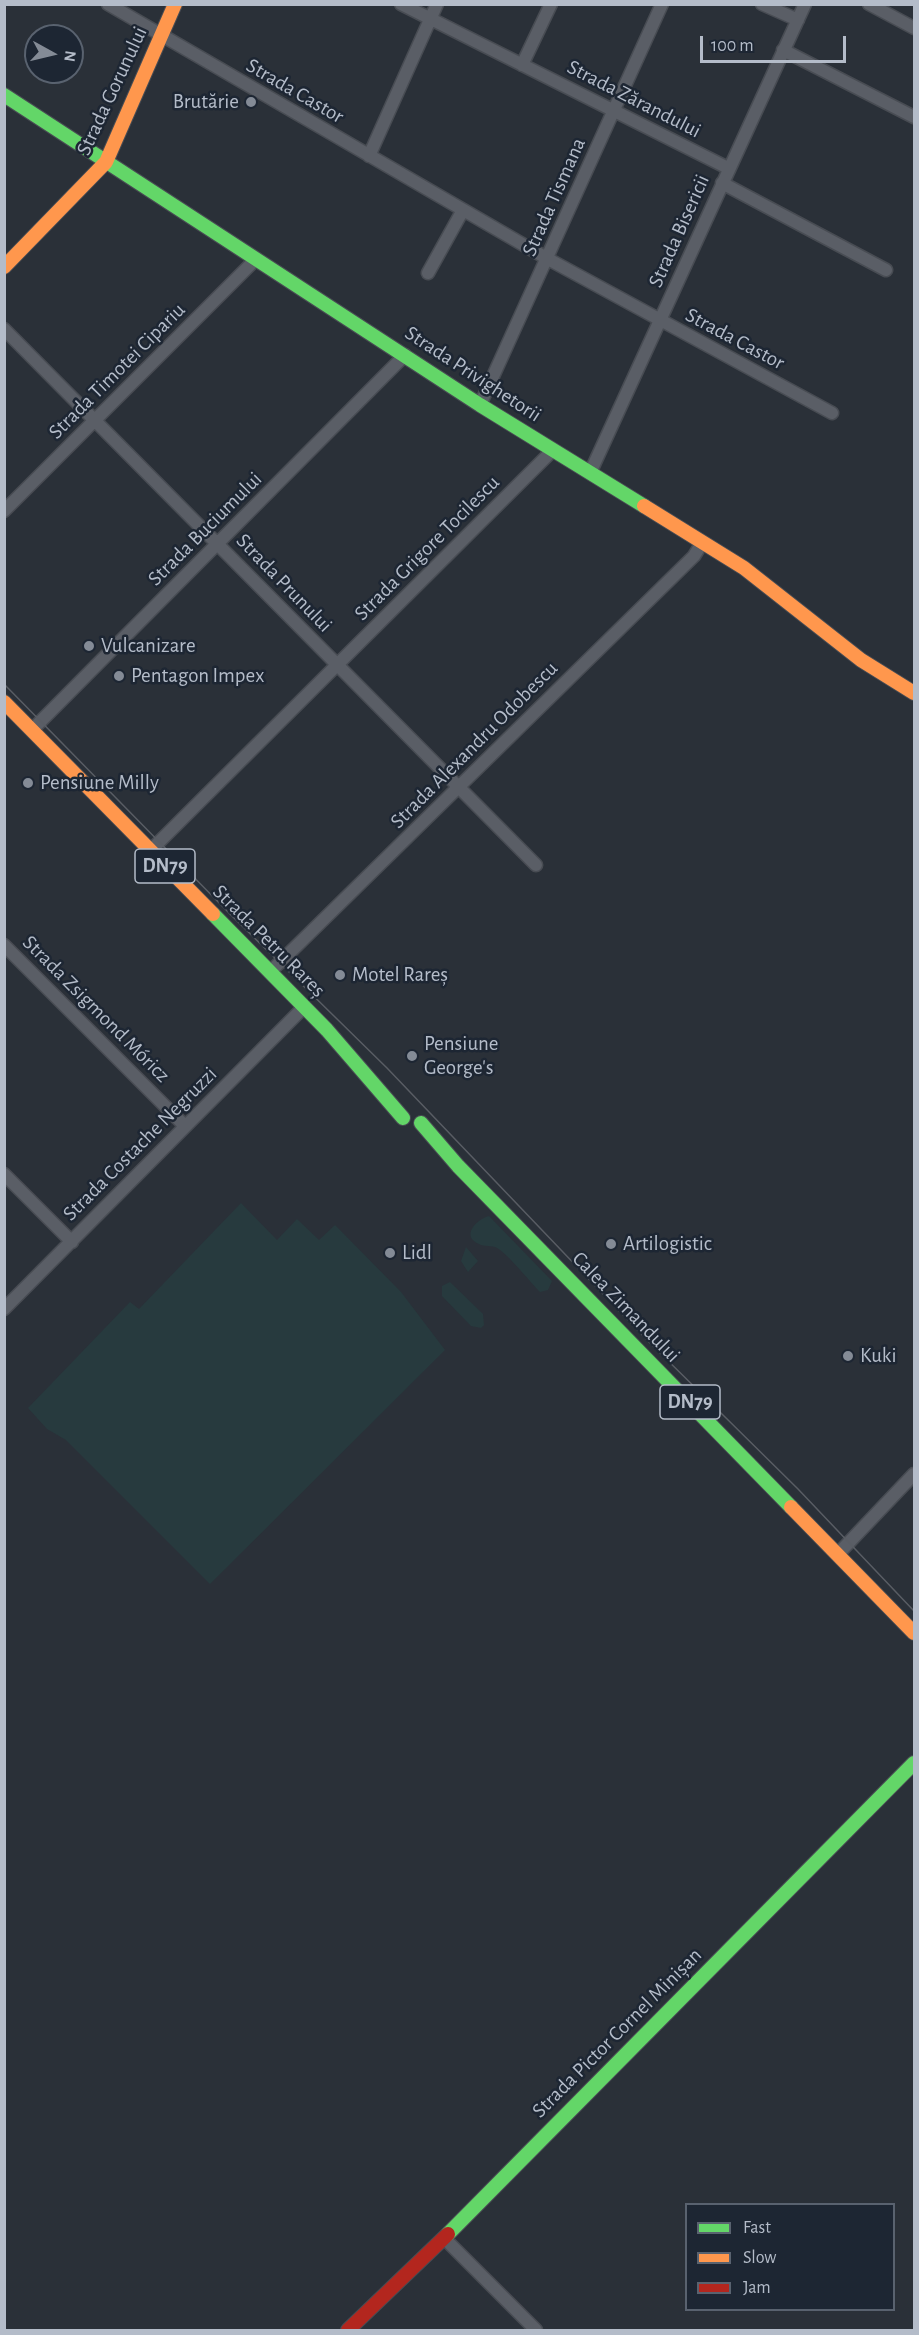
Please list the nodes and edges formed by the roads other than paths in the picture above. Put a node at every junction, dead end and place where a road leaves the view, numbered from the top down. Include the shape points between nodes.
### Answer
1 (108, 4) edge
2 (175, 4) edge
3 (402, 4) edge
4 (437, 4) edge
5 (551, 4) edge
6 (662, 4) edge
7 (762, 4) edge
8 (805, 4) edge
9 (869, 4) edge
10 (430, 19) junction
11 (798, 20) junction
12 (915, 28) edge
13 (161, 36) junction
14 (783, 50) junction
15 (522, 65) junction
16 (4, 95) edge
17 (614, 111) junction
18 (915, 117) edge
19 (369, 156) junction
20 (106, 162) junction
21 (728, 168) junction
22 (722, 183) junction
23 (463, 210) junction
24 (256, 259) junction
25 (548, 259) junction
26 (4, 267) edge
27 (886, 270) dead end
28 (428, 273) dead end
29 (660, 322) junction
30 (4, 329) edge
31 (405, 355) junction
32 (480, 405) junction
33 (832, 413) dead end
34 (96, 420) junction
35 (553, 450) junction
36 (590, 473) junction
37 (4, 511) edge
38 (702, 543) junction
39 (218, 544) junction
40 (337, 666) junction
41 (915, 693) edge
42 (4, 702) edge
43 (32, 730) junction
44 (459, 788) junction
45 (150, 851) junction
46 (536, 865) dead end
47 (4, 945) edge
48 (270, 972) junction
49 (304, 1006) junction
50 (351, 1056) joint
51 (185, 1126) junction
52 (4, 1174) edge
53 (72, 1242) junction
54 (4, 1309) edge
55 (915, 1474) edge
56 (838, 1554) junction
57 (915, 1634) edge
58 (915, 1763) edge
59 (444, 2238) junction
60 (348, 2331) edge
61 (536, 2331) edge

1 - 13 street, Strada Castor
2 - 13 street, Strada Gorunului
3 - 10 street, Strada Zărandului
4 - 10 street
5 - 15 street
6 - 17 street, Strada Tismana
7 - 11 street
8 - 11 street, Strada Bisericii
9 - 12 street
10 - 15 street, Strada Zărandului
10 - 19 street
11 - 14 street, Strada Bisericii
13 - 19 street, Strada Castor
13 - 20 street, Strada Gorunului
14 - 18 street
14 - 21 street, Strada Bisericii
15 - 17 street, Strada Zărandului
16 - 20 street, Strada Privighetorii
17 - 21 street, Strada Zărandului
17 - 25 street, Strada Tismana
19 - 23 street, Strada Castor
20 - 24 street, Strada Privighetorii
20 - 26 street, Strada Gorunului
21 - 22 street, Strada Bisericii
22 - 27 street
22 - 29 street, Strada Bisericii
23 - 25 street, Strada Castor
23 - 28 street
24 - 31 street, Strada Privighetorii
24 - 34 street, Strada Timotei Cipariu
25 - 29 street, Strada Castor
25 - 32 street, Strada Tismana
29 - 33 street, Strada Castor
29 - 36 street, Strada Bisericii
30 - 34 street, Strada Prunului
31 - 32 street, Strada Privighetorii
31 - 39 street, Strada Buciumului
32 - 35 street, Strada Privighetorii
34 - 37 street, Strada Timotei Cipariu
34 - 39 street, Strada Prunului
35 - 36 street, Strada Privighetorii
35 - 40 street, Strada Grigore Tocilescu
36 - 38 street, Strada Privighetorii
38 - 41 street, Strada Privighetorii via 744,568 861,660
38 - 44 street, Strada Alexandru Odobescu via 694,556
39 - 40 street, Strada Prunului
39 - 43 street, Strada Buciumului
40 - 44 street, Strada Prunului
40 - 45 street, Strada Grigore Tocilescu
42 - 43 street, Strada Petru Rareș / DN79
43 - 45 street, Strada Petru Rareș / DN79
44 - 46 street, Strada Prunului
44 - 48 street, Strada Alexandru Odobescu
45 - 48 street, Strada Petru Rareș / DN79
47 - 51 street, Strada Zsigmond Móricz
48 - 49 street, Strada Petru Rareș / DN79
49 - 50 street, Strada Petru Rareș / DN79
49 - 51 street, Strada Costache Negruzzi
50 - 56 street, Calea Zimandului / DN79 via 407,1115 419,1114 417,1126
51 - 53 street, Strada Costache Negruzzi
52 - 53 street
53 - 54 street, Strada Costache Negruzzi
55 - 56 street
56 - 57 street, Calea Zimandului / DN79
58 - 59 street, Strada Pictor Cornel Minișan
59 - 60 street, Strada Pictor Cornel Minișan
59 - 61 street

